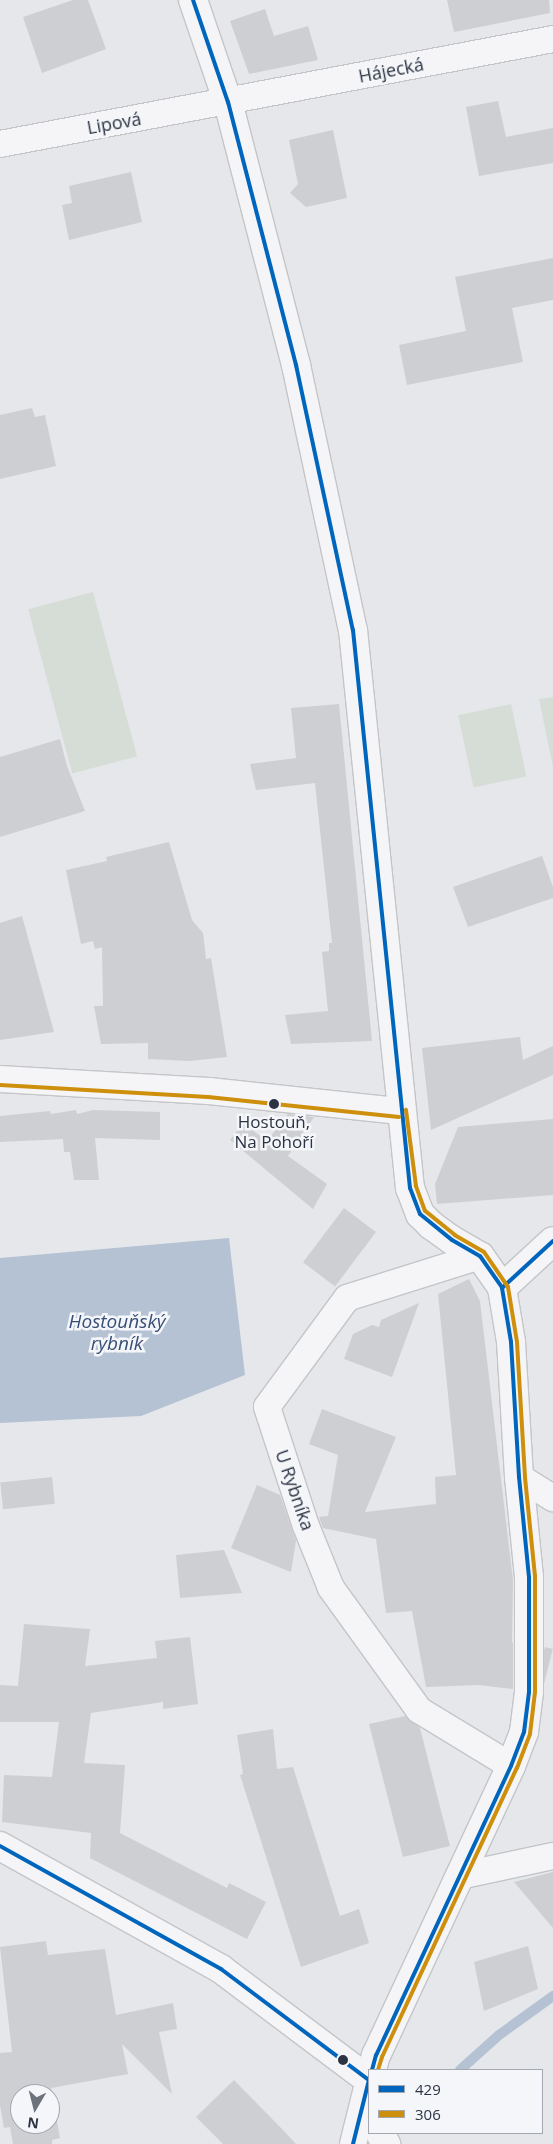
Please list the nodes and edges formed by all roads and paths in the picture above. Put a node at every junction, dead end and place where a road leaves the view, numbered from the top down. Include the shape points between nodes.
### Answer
1 (193, 0) edge
2 (553, 39) edge
3 (228, 102) junction
4 (0, 144) edge
5 (0, 1079) edge
6 (400, 1111) junction
7 (553, 1241) edge
8 (480, 1256) junction
9 (502, 1288) junction
10 (519, 1477) junction
11 (553, 1498) edge
12 (511, 1766) junction
13 (0, 1846) edge
14 (553, 1856) edge
15 (459, 1876) junction
16 (372, 2069) edge
17 (368, 2079) edge
18 (368, 2084) edge
19 (353, 2144) edge

1 - 3 street
2 - 3 street, Hájecká
3 - 4 street, Lipová
3 - 6 street via 296,365 353,630
5 - 6 street via 210,1091
6 - 8 street via 410,1188 420,1214 445,1235
7 - 9 street
8 - 9 street
8 - 12 street, U Rybníka via 347,1298 267,1407 306,1526 331,1588 419,1710
9 - 10 street via 512,1342
10 - 11 street
10 - 12 street via 529,1577 529,1692 524,1732
12 - 15 street
13 - 17 street via 221,1969
14 - 15 street
15 - 16 street
18 - 19 street

